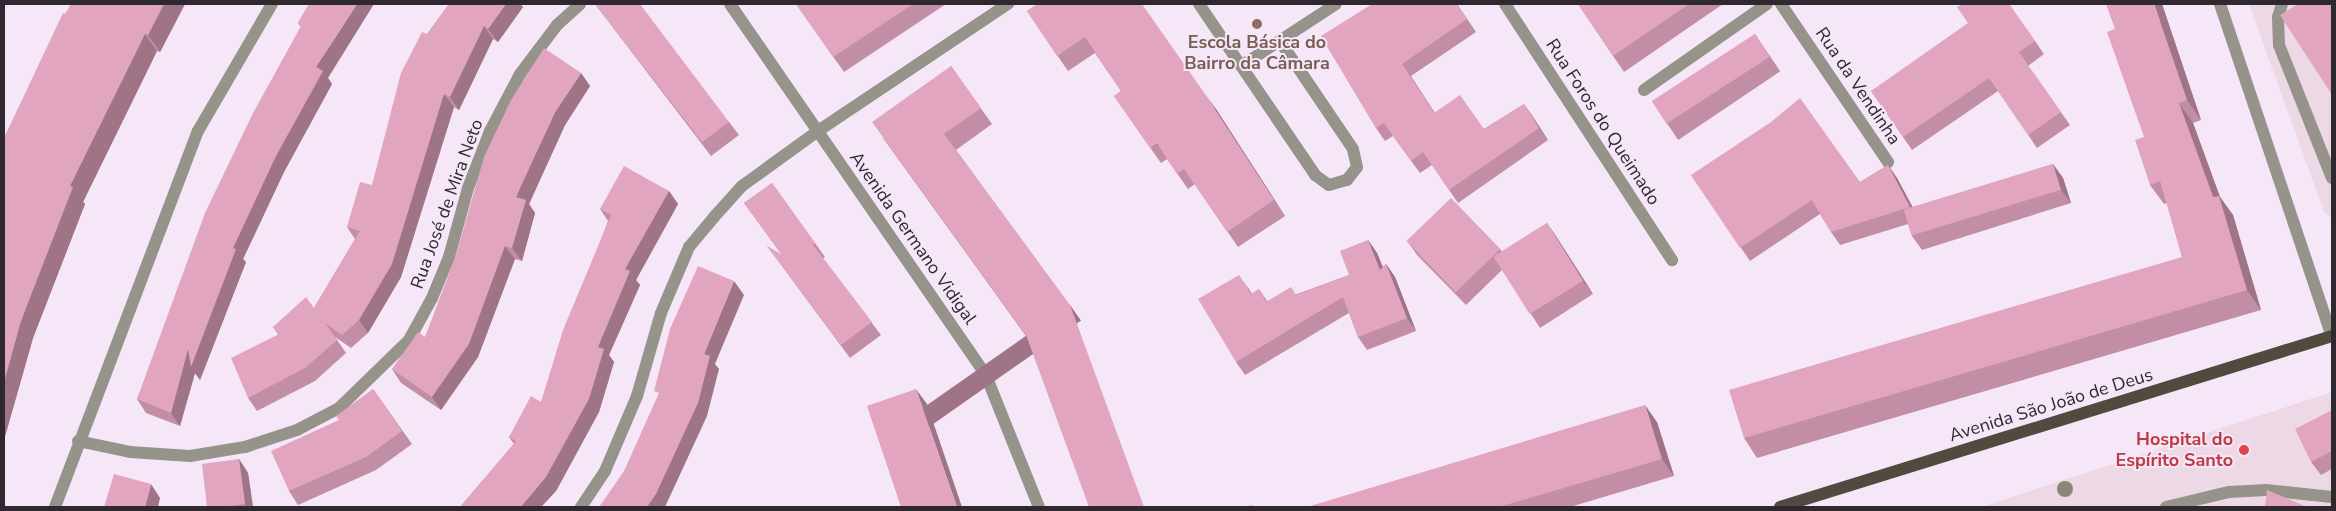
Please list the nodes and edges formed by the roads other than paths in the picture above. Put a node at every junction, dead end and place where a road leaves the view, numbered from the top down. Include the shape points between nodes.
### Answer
1 (272, 4) edge
2 (580, 4) edge
3 (730, 4) edge
4 (1008, 4) edge
5 (1199, 4) edge
6 (1336, 4) edge
7 (1505, 4) edge
8 (1767, 4) edge
9 (1781, 4) edge
10 (2220, 4) edge
11 (2282, 4) edge
12 (1280, 41) junction
13 (1241, 66) junction
14 (1644, 90) dead end
15 (818, 131) junction
16 (2328, 157) edge
17 (1888, 162) dead end
18 (2332, 178) edge
19 (1672, 260) dead end
20 (2332, 336) edge
21 (78, 441) junction
22 (2332, 497) edge
23 (55, 507) edge
24 (582, 507) edge
25 (1039, 507) edge
26 (1780, 507) edge
27 (2166, 507) edge

1 - 21 street via 198,131
2 - 21 street, Rua José de Mira Neto via 557,25 520,74 490,131 468,188 449,257 432,298 408,340 339,408 297,430 254,444 190,456 130,452
3 - 15 street, Avenida Germano Vidigal
4 - 15 street
5 - 13 street
6 - 12 street
7 - 19 street, Rua Foros do Queimado
8 - 14 street
9 - 17 street, Rua da Vendinha
10 - 20 street
11 - 16 street via 2278,17 2279,45
12 - 13 street
12 - 13 street via 1353,150 1357,167 1347,180 1329,185 1315,175
15 - 24 street via 742,186 689,248 661,313 633,404 605,471
15 - 25 street, Avenida Germano Vidigal via 985,373
16 - 18 street
20 - 26 main road, Avenida São João de Deus
21 - 23 street
22 - 27 street via 2266,490 2228,492

